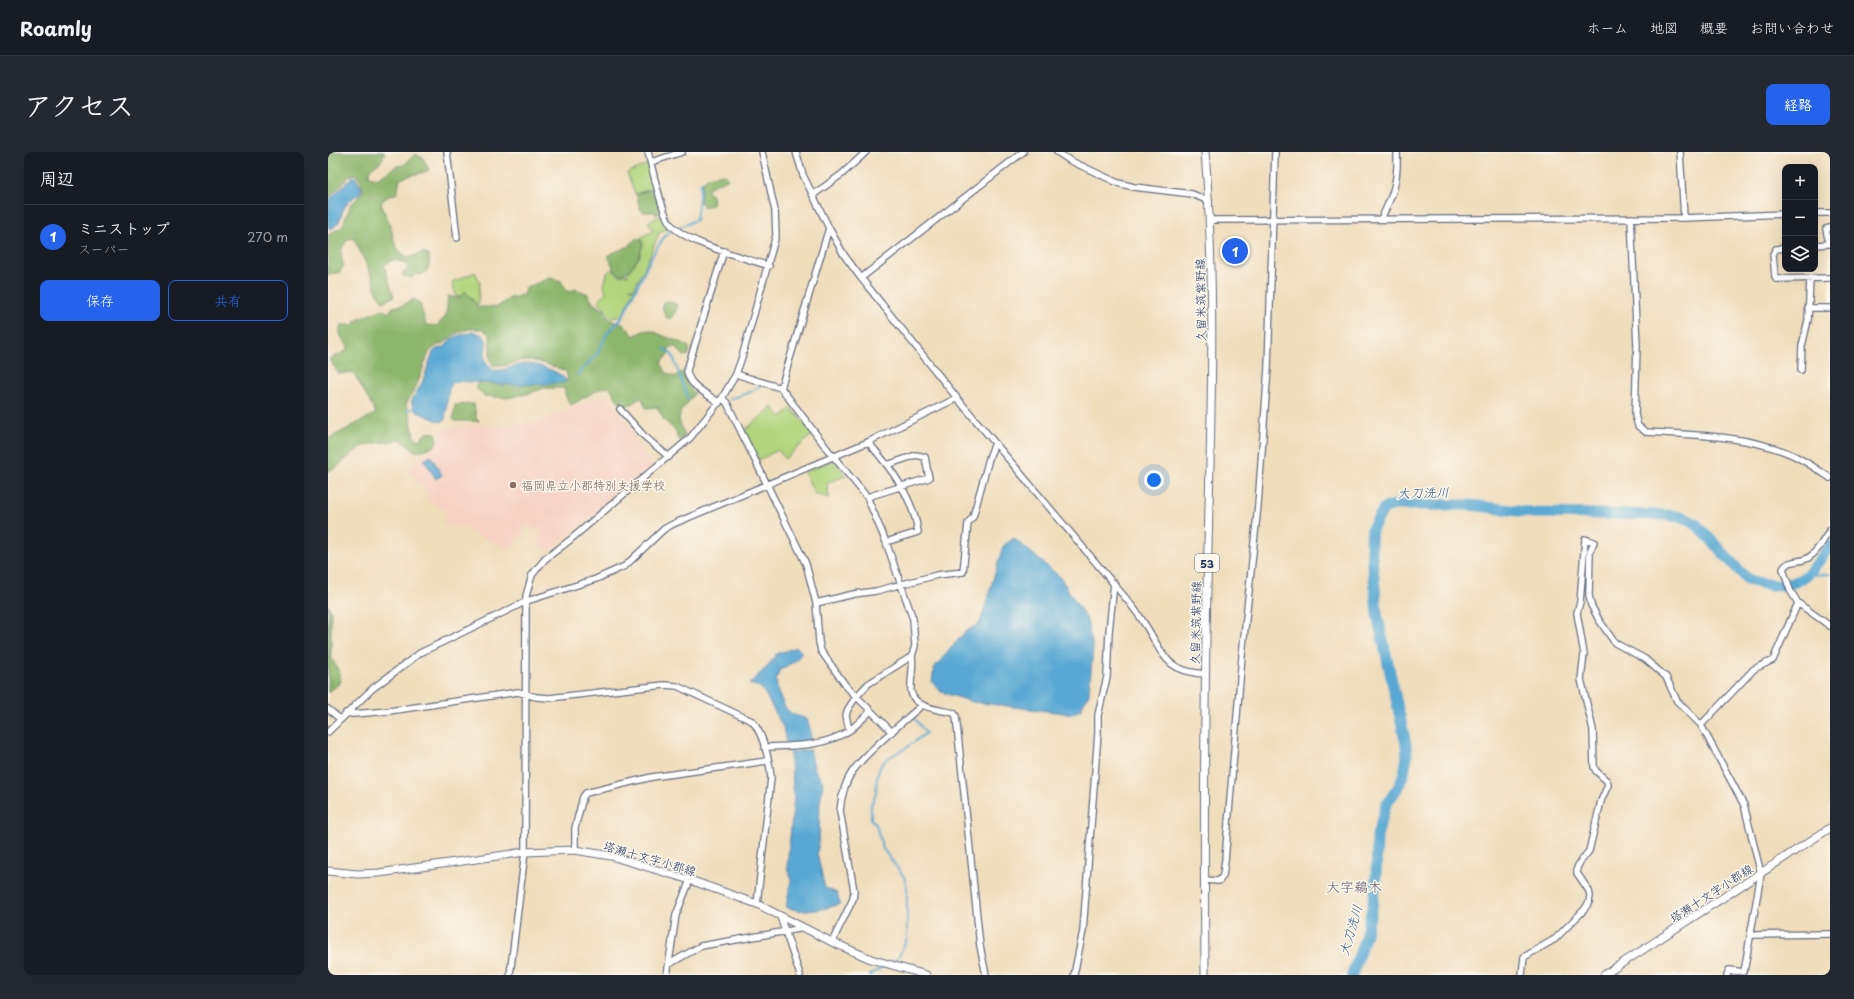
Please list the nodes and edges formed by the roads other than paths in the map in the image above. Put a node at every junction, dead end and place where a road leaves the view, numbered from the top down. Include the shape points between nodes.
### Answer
1 (447, 152) edge
2 (648, 152) edge
3 (682, 152) edge
4 (762, 152) edge
5 (796, 152) edge
6 (866, 152) edge
7 (1023, 152) edge
8 (1057, 152) edge
9 (1205, 152) edge
10 (1275, 152) edge
11 (1397, 152) edge
12 (1680, 152) edge
13 (651, 162) junction
14 (813, 195) junction
15 (1209, 201) junction
16 (1830, 212) edge
17 (1818, 213) edge
18 (1782, 214) edge
19 (1631, 218) junction
20 (1684, 218) junction
21 (1381, 219) junction
22 (1210, 220) junction
23 (1273, 220) junction
24 (829, 228) junction
25 (1830, 228) edge
26 (456, 238) dead end
27 (1818, 245) edge
28 (1782, 248) edge
29 (724, 251) junction
30 (769, 266) junction
31 (861, 278) junction
32 (1810, 278) junction
33 (1830, 278) edge
34 (1808, 308) junction
35 (1830, 308) edge
36 (1801, 370) dead end
37 (736, 374) junction
38 (781, 388) junction
39 (957, 398) junction
40 (721, 401) junction
41 (620, 409) dead end
42 (868, 442) junction
43 (995, 443) junction
44 (834, 456) junction
45 (669, 457) junction
46 (887, 464) junction
47 (1830, 478) edge
48 (768, 485) junction
49 (902, 486) junction
50 (867, 497) junction
51 (1830, 530) edge
52 (886, 542) junction
53 (1114, 583) junction
54 (901, 585) junction
55 (527, 601) junction
56 (816, 603) junction
57 (1798, 603) junction
58 (1830, 626) edge
59 (912, 656) junction
60 (1205, 674) junction
61 (525, 693) junction
62 (856, 697) junction
63 (922, 705) junction
64 (328, 708) edge
65 (871, 711) junction
66 (346, 713) junction
67 (340, 719) junction
68 (1701, 725) junction
69 (849, 730) junction
70 (328, 732) edge
71 (892, 732) junction
72 (764, 747) junction
73 (768, 761) junction
74 (1830, 828) edge
75 (575, 850) junction
76 (525, 852) junction
77 (328, 871) edge
78 (1761, 874) junction
79 (690, 880) junction
80 (1204, 880) junction
81 (756, 904) junction
82 (780, 916) junction
83 (804, 928) junction
84 (785, 931) junction
85 (1830, 934) edge
86 (1752, 935) junction
87 (832, 942) junction
88 (669, 964) junction
89 (510, 975) edge
90 (666, 975) edge
91 (800, 975) edge
92 (926, 975) edge
93 (986, 975) edge
94 (1074, 975) edge
95 (1205, 975) edge
96 (1522, 975) edge
97 (1604, 975) edge
98 (1727, 975) edge

1 - 26 street
2 - 13 street
3 - 13 street
4 - 30 street via 777,225
5 - 14 street via 803,176
6 - 14 street
7 - 31 street
8 - 15 street via 1118,183 1192,194
9 - 15 main road, 久留米筑紫野線 / 53
10 - 23 street
11 - 21 street via 1393,195
12 - 20 street
13 - 29 street via 665,212 673,227 684,236
14 - 24 street
15 - 22 main road, 久留米筑紫野線 / 53
16 - 17 street
18 - 20 street
19 - 20 street
19 - 21 street
19 - 47 street via 1637,345 1635,415 1638,426 1646,432 1760,444 1788,453
21 - 23 street
22 - 23 street
22 - 60 main road, 久留米筑紫野線 / 53 via 1212,371
23 - 80 street via 1268,368 1258,505 1225,860 1223,876 1219,881
24 - 31 street
24 - 38 street
25 - 27 street via 1826,229 1829,244
28 - 32 street via 1776,249 1773,254 1776,279
29 - 30 street
29 - 40 street via 687,370 687,377 691,382
30 - 37 street
31 - 39 street
32 - 33 street
32 - 34 street
34 - 35 street
34 - 36 street
37 - 38 street
37 - 40 street
38 - 44 street
39 - 42 street
39 - 43 street
40 - 45 street via 690,438
40 - 48 street via 727,403
41 - 45 street via 644,436
42 - 44 street
42 - 46 street
43 - 53 street
43 - 54 street via 973,517 968,523 963,572 937,575
44 - 48 street
44 - 50 street
45 - 55 street via 536,568 526,596
46 - 49 street
46 - 49 street via 916,455 925,457 929,478
48 - 55 street via 664,529 626,566 596,579
48 - 56 street via 806,564
49 - 50 street
49 - 52 street via 916,520 918,532
50 - 52 street
51 - 57 street via 1812,556 1788,563 1784,567 1783,572
52 - 54 street
53 - 60 street via 1144,622 1165,659 1177,669
53 - 94 street via 1107,677 1098,715 1083,931
54 - 56 street
54 - 59 street via 913,619 915,646
55 - 61 street
55 - 66 street via 420,653 372,689
56 - 62 street via 821,652
57 - 58 street
57 - 68 street via 1773,660 1754,669
59 - 62 street via 868,684
59 - 63 street via 914,665 911,691 913,697
60 - 80 main road, 久留米筑紫野線 / 53
61 - 66 street via 390,711
61 - 72 street via 549,698 664,684 677,686 752,721 760,731
61 - 76 street
62 - 65 street
62 - 69 street via 846,715
63 - 71 street
63 - 93 street via 954,713 956,716 980,946
64 - 67 street
65 - 69 street
65 - 71 street
66 - 67 street
67 - 70 street
68 - 78 street via 1744,805
68 - 96 street via 1677,701 1666,677 1645,660 1615,642 1599,620 1589,596 1590,551 1594,542 1586,539 1577,613 1584,654 1581,679 1593,723 1594,767 1608,785 1601,801 1589,850 1577,868 1577,873 1589,891 1589,902 1555,939 1524,957
69 - 72 street via 829,740 812,744
71 - 87 street via 855,768 840,800 841,821 854,891 853,899
72 - 73 street
73 - 75 street via 652,777 586,793 575,828
73 - 81 street via 771,778
74 - 78 main road, 塔瀬十文字小郡線
75 - 76 main road, 塔瀬十文字小郡線
75 - 79 main road, 塔瀬十文字小郡線 via 611,856
76 - 77 main road, 塔瀬十文字小郡線 via 379,873
76 - 89 street
78 - 86 street
78 - 97 main road, 塔瀬十文字小郡線
79 - 81 main road, 塔瀬十文字小郡線
79 - 88 street via 676,915
80 - 95 main road, 久留米筑紫野線 / 53
81 - 82 main road, 塔瀬十文字小郡線
82 - 83 main road, 塔瀬十文字小郡線
82 - 84 street
83 - 84 street
83 - 87 main road, 塔瀬十文字小郡線
84 - 88 street via 701,946
84 - 91 street
85 - 86 street
86 - 98 street via 1744,972 1729,970
87 - 92 main road, 塔瀬十文字小郡線 via 907,971
88 - 90 street

